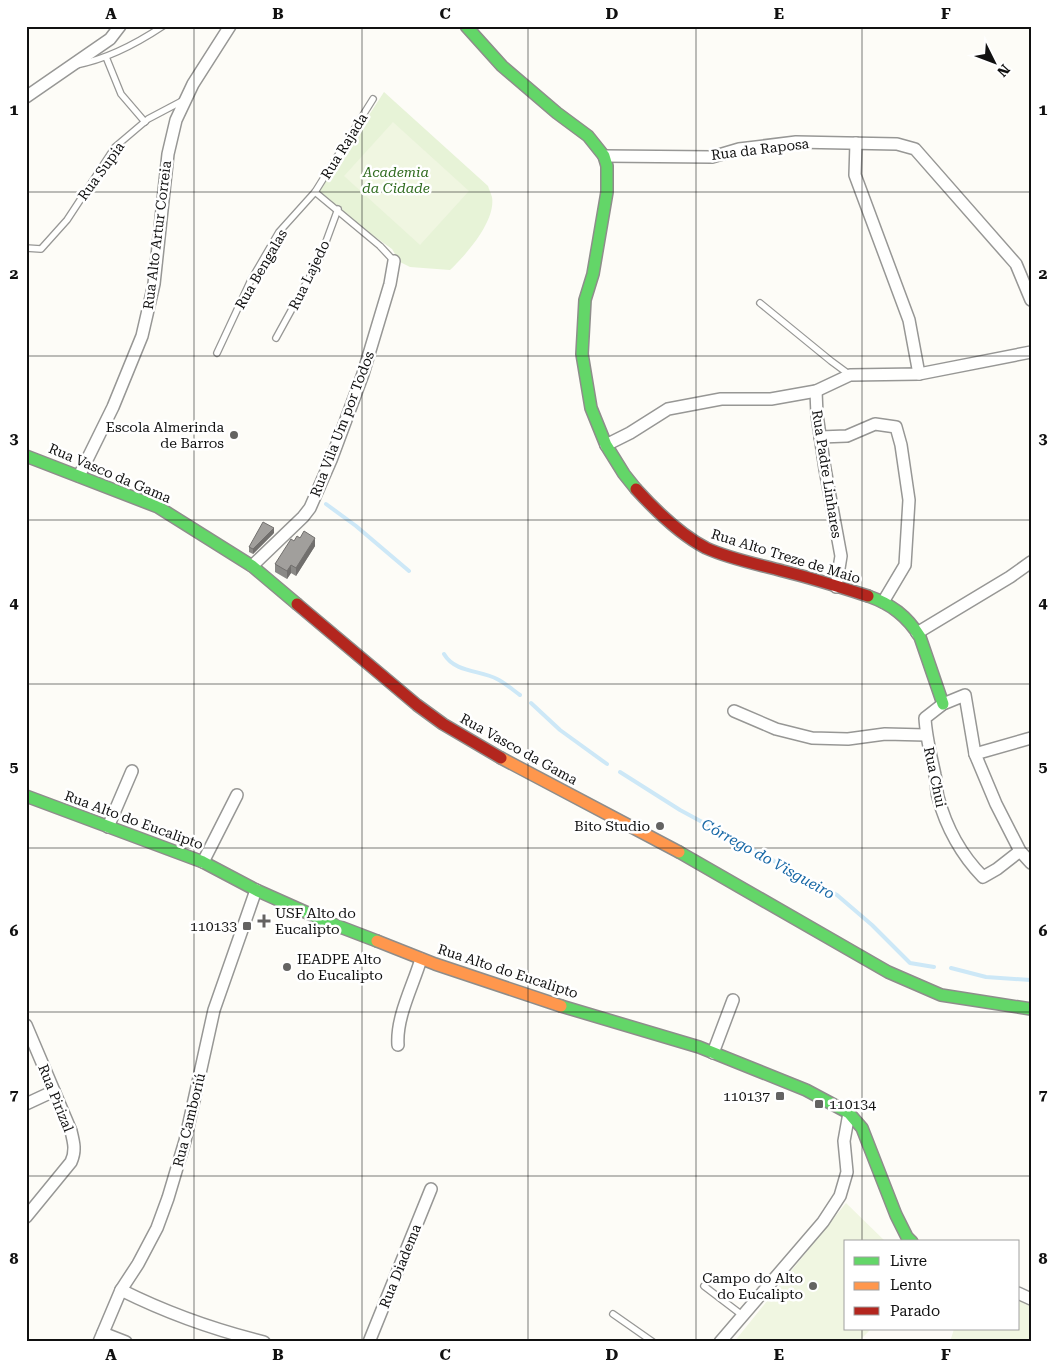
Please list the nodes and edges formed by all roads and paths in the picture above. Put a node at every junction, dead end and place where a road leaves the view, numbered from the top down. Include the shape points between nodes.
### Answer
1 (120, 26) edge
2 (163, 26) edge
3 (230, 26) edge
4 (466, 26) edge
5 (106, 57) junction
6 (69, 66) junction
7 (26, 97) edge
8 (186, 99) junction
9 (373, 100) dead end
10 (145, 122) junction
11 (856, 143) junction
12 (604, 156) junction
13 (315, 192) junction
14 (338, 209) junction
15 (26, 248) edge
16 (394, 261) joint
17 (1031, 300) edge
18 (760, 303) dead end
19 (276, 338) dead end
20 (1031, 352) edge
21 (217, 353) dead end
22 (850, 374) junction
23 (919, 374) junction
24 (816, 391) junction
25 (820, 438) junction
26 (606, 445) junction
27 (26, 456) edge
28 (79, 476) junction
29 (1031, 562) edge
30 (252, 566) junction
31 (836, 587) junction
32 (884, 602) junction
33 (917, 633) junction
34 (943, 704) junction
35 (734, 712) dead end
36 (926, 736) junction
37 (1031, 738) edge
38 (975, 754) junction
39 (132, 771) dead end
40 (236, 795) dead end
41 (26, 796) edge
42 (108, 827) junction
43 (1020, 851) junction
44 (203, 862) junction
45 (1031, 863) edge
46 (256, 890) junction
47 (421, 958) junction
48 (733, 1000) dead end
49 (1031, 1009) edge
50 (26, 1025) edge
51 (398, 1045) dead end
52 (713, 1053) junction
53 (54, 1091) junction
54 (26, 1104) edge
55 (849, 1114) junction
56 (431, 1189) dead end
57 (26, 1217) edge
58 (910, 1240) edge
59 (704, 1286) dead end
60 (121, 1290) junction
61 (613, 1314) dead end
62 (742, 1314) junction
63 (101, 1337) edge
64 (126, 1342) edge
65 (264, 1342) edge
66 (369, 1342) edge
67 (653, 1342) edge
68 (720, 1342) edge

1 - 6 street via 110,39
2 - 5 lane via 128,48
3 - 8 street, Rua Alto Artur Correia
4 - 12 street via 502,66 588,136
5 - 6 lane
5 - 10 lane via 121,94
6 - 7 street
8 - 10 lane, Rua Supia
8 - 28 street, Rua Alto Artur Correia via 176,120 168,154 148,315 113,407
9 - 13 lane, Rua Rajada
10 - 15 lane, Rua Supia via 115,147 67,220 40,249
11 - 12 street, Rua da Raposa via 796,142 739,149 712,157
11 - 17 street, Rua da Raposa via 897,144 915,149 1016,264
11 - 23 street via 855,175 909,320
12 - 26 street, Rua Alto Treze de Maio via 607,192 585,300 582,354 590,408
13 - 14 lane
13 - 21 lane, Rua Bengalas via 279,232 251,280
14 - 16 lane
14 - 19 lane, Rua Lajedo via 320,258
16 - 30 street, Rua Vila Um por Todos via 362,374 310,508
18 - 22 lane
20 - 23 street
22 - 23 street
22 - 24 street
24 - 25 street, Rua Padre Linhares
24 - 26 street via 771,399 721,400 668,409
25 - 31 street, Rua Padre Linhares via 841,556
25 - 32 street via 848,436 875,424 896,427 902,445 909,500 904,565
26 - 31 street, Rua Alto Treze de Maio via 637,490 685,535 726,556
27 - 28 street, Rua Vasco da Gama
28 - 30 street, Rua Vasco da Gama via 158,507
29 - 33 street
30 - 49 street, Rua Vasco da Gama via 417,705 503,759 694,860 888,972 941,995
31 - 32 street, Rua Alto Treze de Maio
32 - 33 street, Rua Alto Treze de Maio via 898,610
33 - 34 street, Rua Alto Treze de Maio
34 - 36 street, Rua Chui via 925,718
34 - 38 street, Rua Chui via 965,695
35 - 36 street via 776,729 812,738 848,739 885,734
36 - 43 street, Rua Chui via 944,817 976,870 983,877
37 - 38 street
38 - 43 street
39 - 42 street
40 - 44 street
41 - 42 street, Rua Alto do Eucalipto
42 - 44 street, Rua Alto do Eucalipto
43 - 45 street
44 - 46 street, Rua Alto do Eucalipto
46 - 47 street, Rua Alto do Eucalipto
46 - 60 street, Rua Camboriú via 214,1010 186,1142 168,1198 157,1228
47 - 51 street via 401,1014
47 - 52 street, Rua Alto do Eucalipto via 538,999
48 - 52 street
50 - 53 street, Rua Pirizal
52 - 55 street, Rua Alto do Eucalipto via 806,1090
53 - 54 street
53 - 57 street, Rua Pirizal via 71,1131 74,1155 72,1162
55 - 58 street, Rua Alto do Eucalipto via 862,1128 896,1215
55 - 62 street via 844,1141 847,1172 840,1196 823,1222
56 - 66 street, Rua Diadema
59 - 62 lane
60 - 63 street, Rua Camboriú
60 - 65 street via 196,1322
61 - 67 lane
62 - 68 street
63 - 64 street

